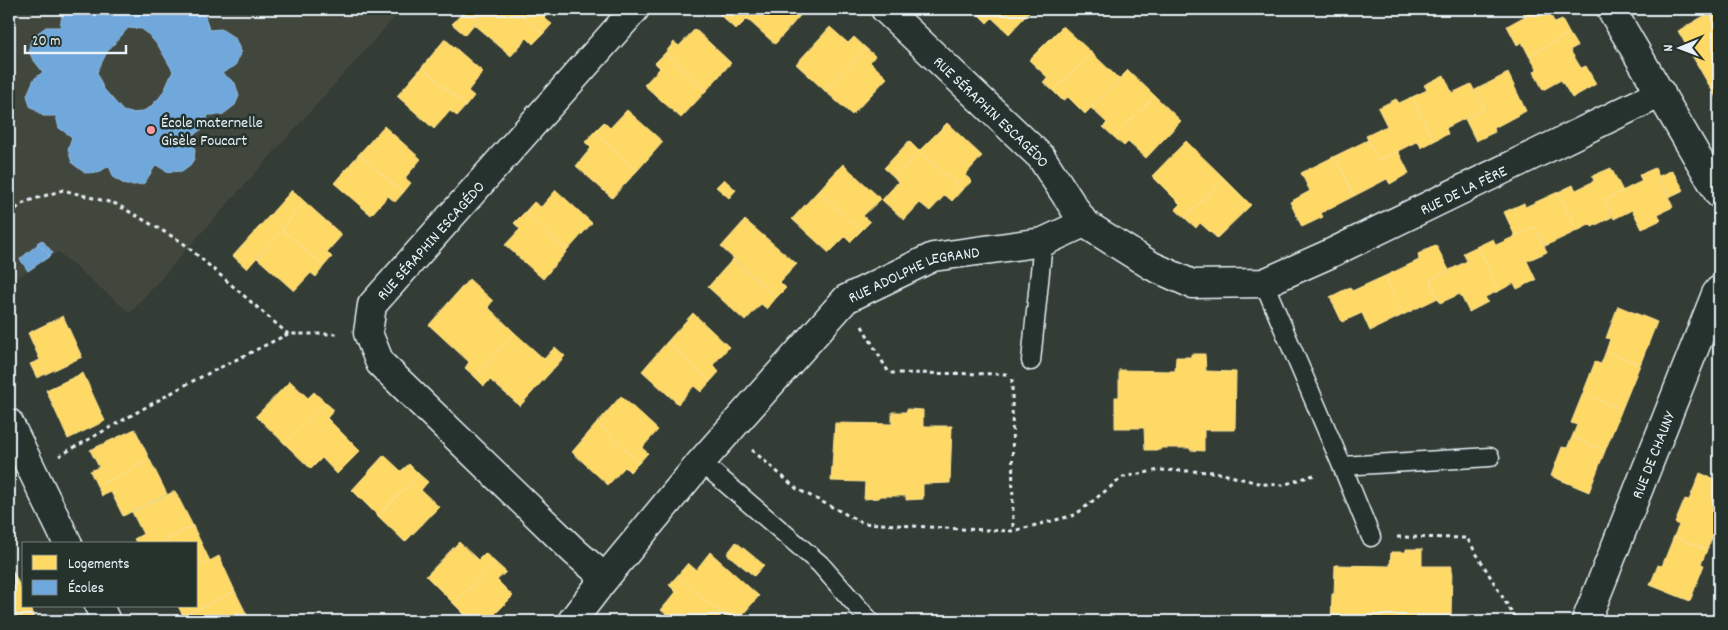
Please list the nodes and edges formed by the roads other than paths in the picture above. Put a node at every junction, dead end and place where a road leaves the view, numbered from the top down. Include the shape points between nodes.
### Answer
1 (636, 9) edge
2 (885, 9) edge
3 (1612, 9) edge
4 (1661, 93) junction
5 (1719, 194) edge
6 (1084, 223) junction
7 (1043, 242) junction
8 (1264, 284) junction
9 (1719, 290) edge
10 (1031, 361) dead end
11 (9, 424) edge
12 (1490, 457) dead end
13 (701, 462) junction
14 (1342, 466) junction
15 (1371, 537) road end
16 (67, 542) edge
17 (605, 578) junction
18 (100, 608) edge
19 (106, 621) edge
20 (572, 621) edge
21 (870, 621) edge
22 (1586, 621) edge

1 - 17 street, RUE SÉRAPHIN ESCAGÉDO via 372,305 368,334 380,363
2 - 6 street, RUE SÉRAPHIN ESCAGÉDO via 1041,157
3 - 4 street
4 - 5 street
4 - 8 street, RUE DE LA FÈRE
6 - 7 street, RUE ADOLPHE LEGRAND
6 - 8 street via 1152,266 1192,284
7 - 10 lane
7 - 13 street, RUE ADOLPHE LEGRAND via 932,257 846,299
8 - 14 lane
9 - 22 street, RUE DE CHAUNY
11 - 16 street
12 - 14 lane
13 - 17 street, RUE ADOLPHE LEGRAND
13 - 21 lane via 820,564
14 - 15 lane
17 - 20 street, RUE ADOLPHE LEGRAND
18 - 19 street

